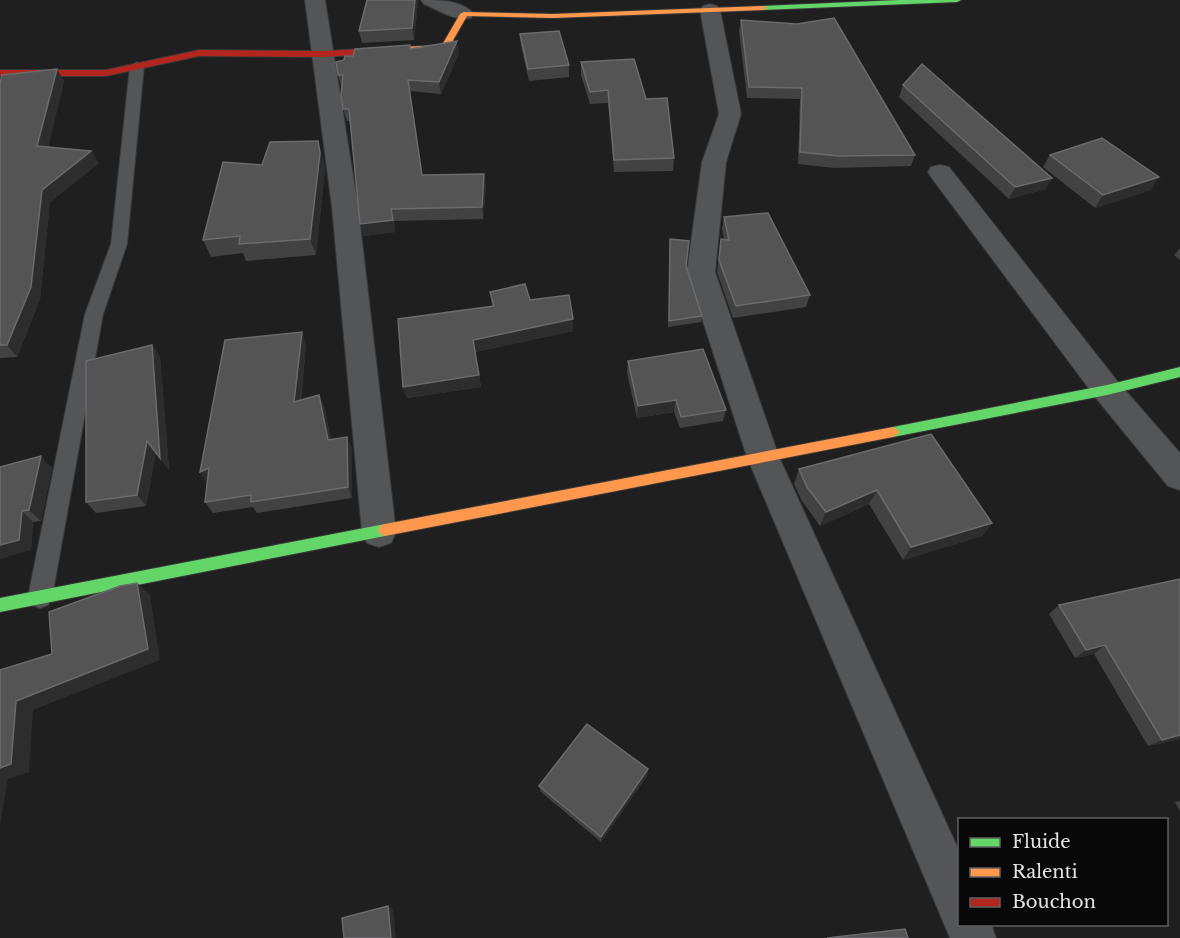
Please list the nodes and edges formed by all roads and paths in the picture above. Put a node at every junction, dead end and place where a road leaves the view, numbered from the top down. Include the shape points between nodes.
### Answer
1 (315, 0) edge
2 (431, 0) edge
3 (957, 0) edge
4 (710, 10) junction
5 (464, 14) junction
6 (324, 54) junction
7 (137, 66) junction
8 (0, 73) edge
9 (940, 172) dead end
10 (1180, 372) edge
11 (1107, 390) junction
12 (763, 457) junction
13 (1180, 476) edge
14 (379, 532) junction
15 (40, 597) junction
16 (0, 604) edge
17 (958, 901) edge

1 - 6 street
2 - 5 street
3 - 4 street
4 - 5 street via 553,16
4 - 12 street via 730,114 714,162 701,272
5 - 6 street via 445,47
6 - 7 street via 199,53
6 - 14 street via 345,207
7 - 8 street via 106,73
7 - 15 lane via 119,244 94,314
9 - 11 street
10 - 11 street
11 - 12 street
11 - 13 street
12 - 14 street
12 - 17 street
14 - 15 street
15 - 16 street

